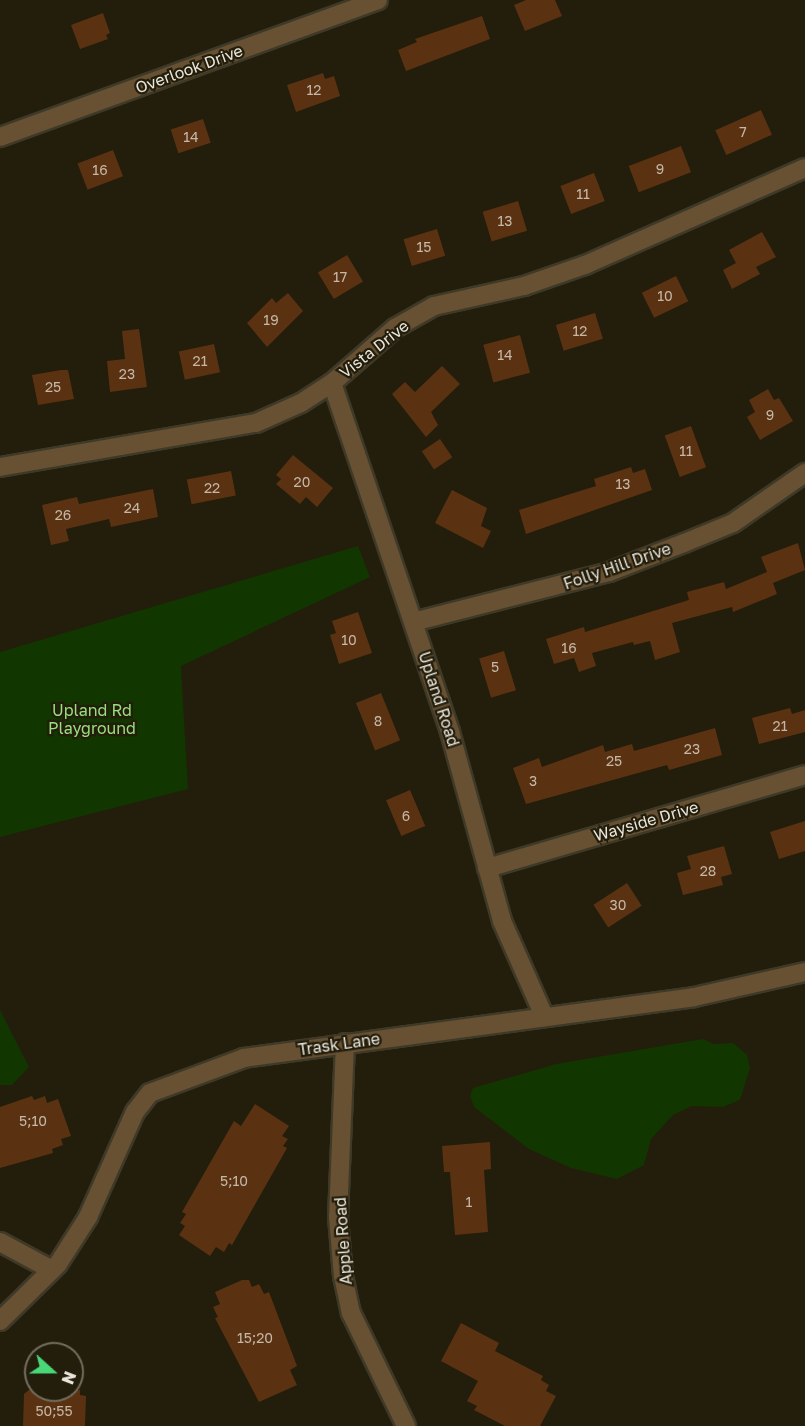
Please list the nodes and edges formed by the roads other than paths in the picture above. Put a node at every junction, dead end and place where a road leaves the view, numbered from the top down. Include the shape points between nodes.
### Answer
1 (378, 0) edge
2 (0, 137) edge
3 (805, 168) edge
4 (332, 383) junction
5 (0, 467) edge
6 (805, 473) edge
7 (413, 622) junction
8 (805, 775) edge
9 (487, 868) junction
10 (805, 972) edge
11 (544, 1016) junction
12 (345, 1043) junction
13 (0, 1242) edge
14 (52, 1270) junction
15 (0, 1321) edge
16 (406, 1426) edge

1 - 2 street, Overlook Drive
3 - 4 street, Vista Drive via 585,265 524,285 434,306 395,328
4 - 5 street, Vista Drive via 301,403 256,423
4 - 7 street, Upland Road
6 - 7 street, Folly Hill Drive via 733,523 609,572
7 - 9 street, Upland Road via 450,732
8 - 9 street, Wayside Drive
9 - 11 street, Upland Road via 502,921
10 - 11 street, Trask Lane via 694,997
11 - 12 street, Trask Lane
12 - 14 street, Trask Lane via 244,1058 150,1092 135,1112 88,1217
12 - 16 street, Apple Road via 338,1216 343,1276 356,1324
13 - 14 street
14 - 15 street, Trask Lane

